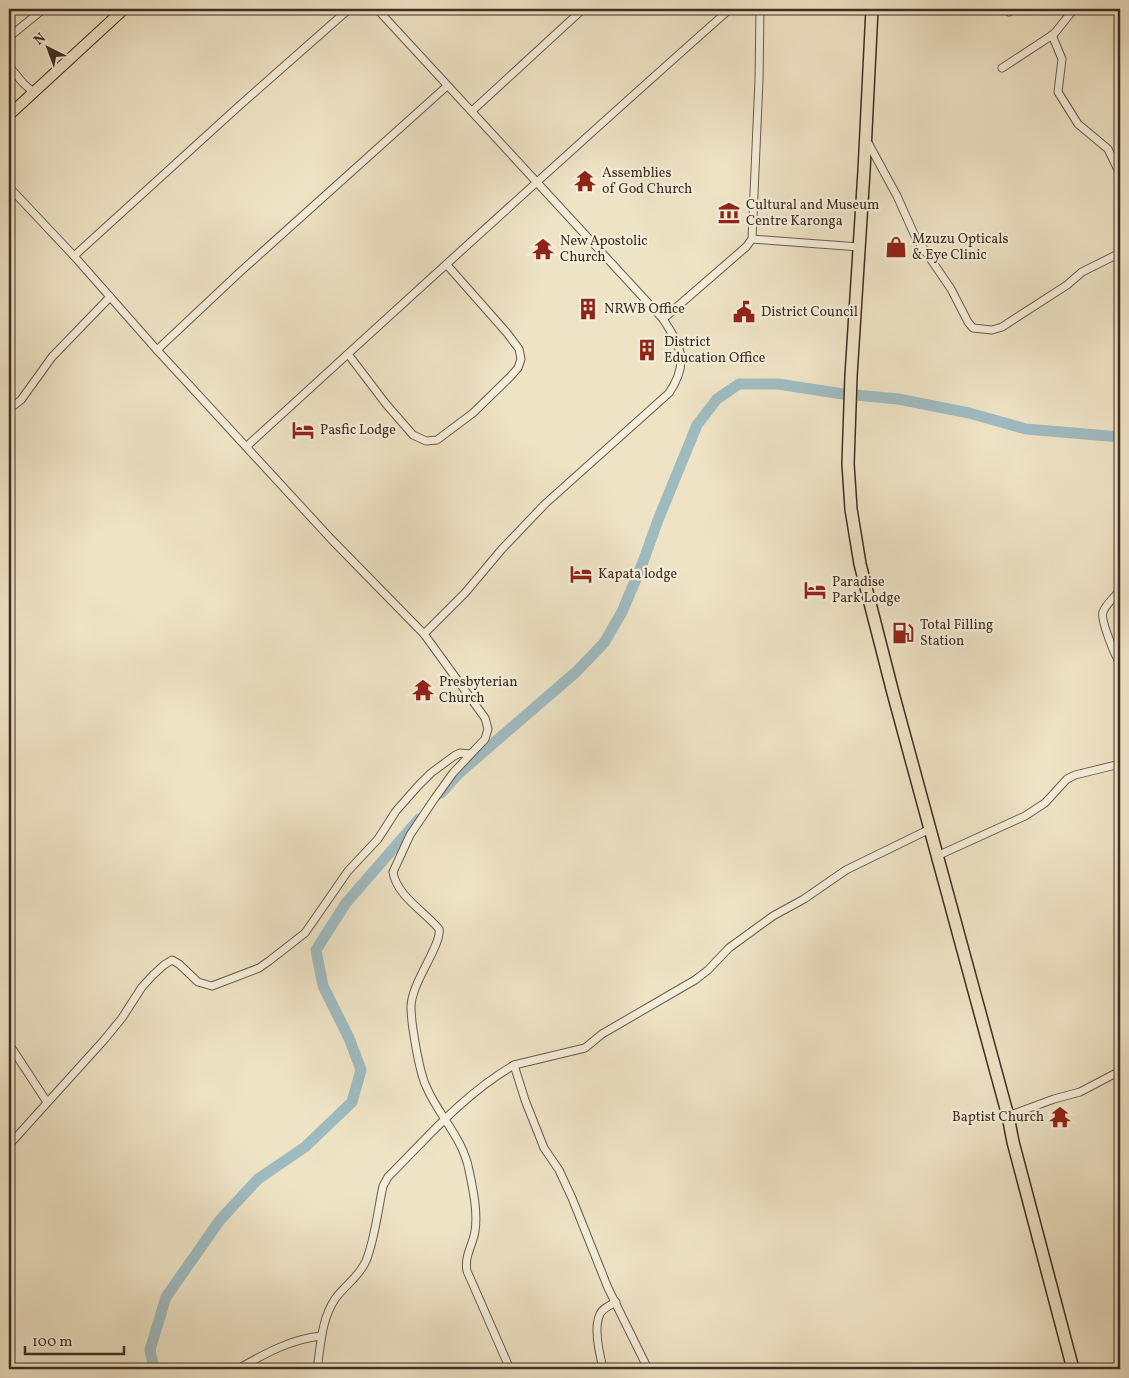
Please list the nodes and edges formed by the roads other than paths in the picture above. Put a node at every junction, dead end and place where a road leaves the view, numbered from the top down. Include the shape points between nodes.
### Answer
1 (349, 9) edge
2 (377, 9) edge
3 (583, 9) edge
4 (730, 9) edge
5 (760, 9) edge
6 (872, 9) edge
7 (1074, 9) edge
8 (41, 11) dead end
9 (118, 11) edge
10 (1052, 36) junction
11 (9, 37) edge
12 (9, 66) edge
13 (1002, 68) dead end
14 (447, 86) junction
15 (33, 92) junction
16 (472, 111) junction
17 (9, 115) edge
18 (865, 138) junction
19 (1120, 174) edge
20 (536, 182) junction
21 (9, 187) edge
22 (752, 238) junction
23 (859, 247) junction
24 (1120, 253) edge
25 (74, 256) junction
26 (447, 265) junction
27 (110, 297) junction
28 (663, 319) junction
29 (157, 350) junction
30 (348, 354) junction
31 (9, 410) edge
32 (246, 446) junction
33 (1120, 590) edge
34 (424, 634) junction
35 (1120, 663) edge
36 (470, 754) junction
37 (1120, 764) edge
38 (930, 829) junction
39 (937, 856) junction
40 (9, 1044) edge
41 (514, 1065) junction
42 (1120, 1071) edge
43 (47, 1102) junction
44 (1008, 1116) junction
45 (444, 1119) junction
46 (9, 1145) edge
47 (616, 1302) junction
48 (321, 1336) junction
49 (238, 1369) edge
50 (317, 1369) edge
51 (510, 1369) edge
52 (603, 1369) edge
53 (648, 1369) edge
54 (1073, 1369) edge

1 - 25 street
2 - 14 street
3 - 16 street
4 - 20 street
5 - 22 street
6 - 18 highway
7 - 10 street
8 - 11 street
9 - 15 main road
10 - 13 street
10 - 19 street via 1062,59 1058,92 1078,124 1108,149
12 - 15 street
14 - 16 street
14 - 29 street
15 - 17 main road
16 - 20 street
18 - 23 highway
18 - 24 street via 915,236 973,328 992,330 1002,327 1082,272
20 - 26 street
20 - 28 street
21 - 25 street
22 - 23 street
22 - 28 street via 746,247
23 - 38 highway via 850,405 848,473 851,509 860,564
25 - 27 street
26 - 30 street
26 - 30 street via 519,349 521,359 518,368 474,413 437,440 426,440 413,434
27 - 29 street
27 - 31 street via 52,357 21,400
28 - 34 street via 671,330 681,357 678,380 669,393 545,504
29 - 32 street
30 - 32 street
32 - 34 street
33 - 35 street via 1102,616 1113,652
34 - 36 street via 488,725 485,740
36 - 43 street via 460,753 448,760 411,793 378,839 348,871 300,938 259,968 212,986 198,982 179,964 169,961 142,987 122,1018
36 - 45 street via 434,798 410,835 393,872 402,891 439,929 440,934 417,982 411,1006 423,1079
37 - 39 street via 1067,779 1045,803 1026,816
38 - 39 highway
38 - 41 street via 854,865 784,909 729,948 695,980 602,1034 585,1048
39 - 44 highway
40 - 43 street
41 - 45 street via 480,1088
41 - 47 street via 544,1148 572,1198 602,1277
42 - 44 street via 1080,1092 1054,1098
43 - 46 street
44 - 54 highway
45 - 48 street via 388,1177 383,1186 367,1259 327,1312
45 - 51 street via 463,1149 469,1169 475,1230 466,1258 467,1271
47 - 52 street via 599,1315 598,1347
47 - 53 street
48 - 49 street via 288,1344
48 - 50 street

